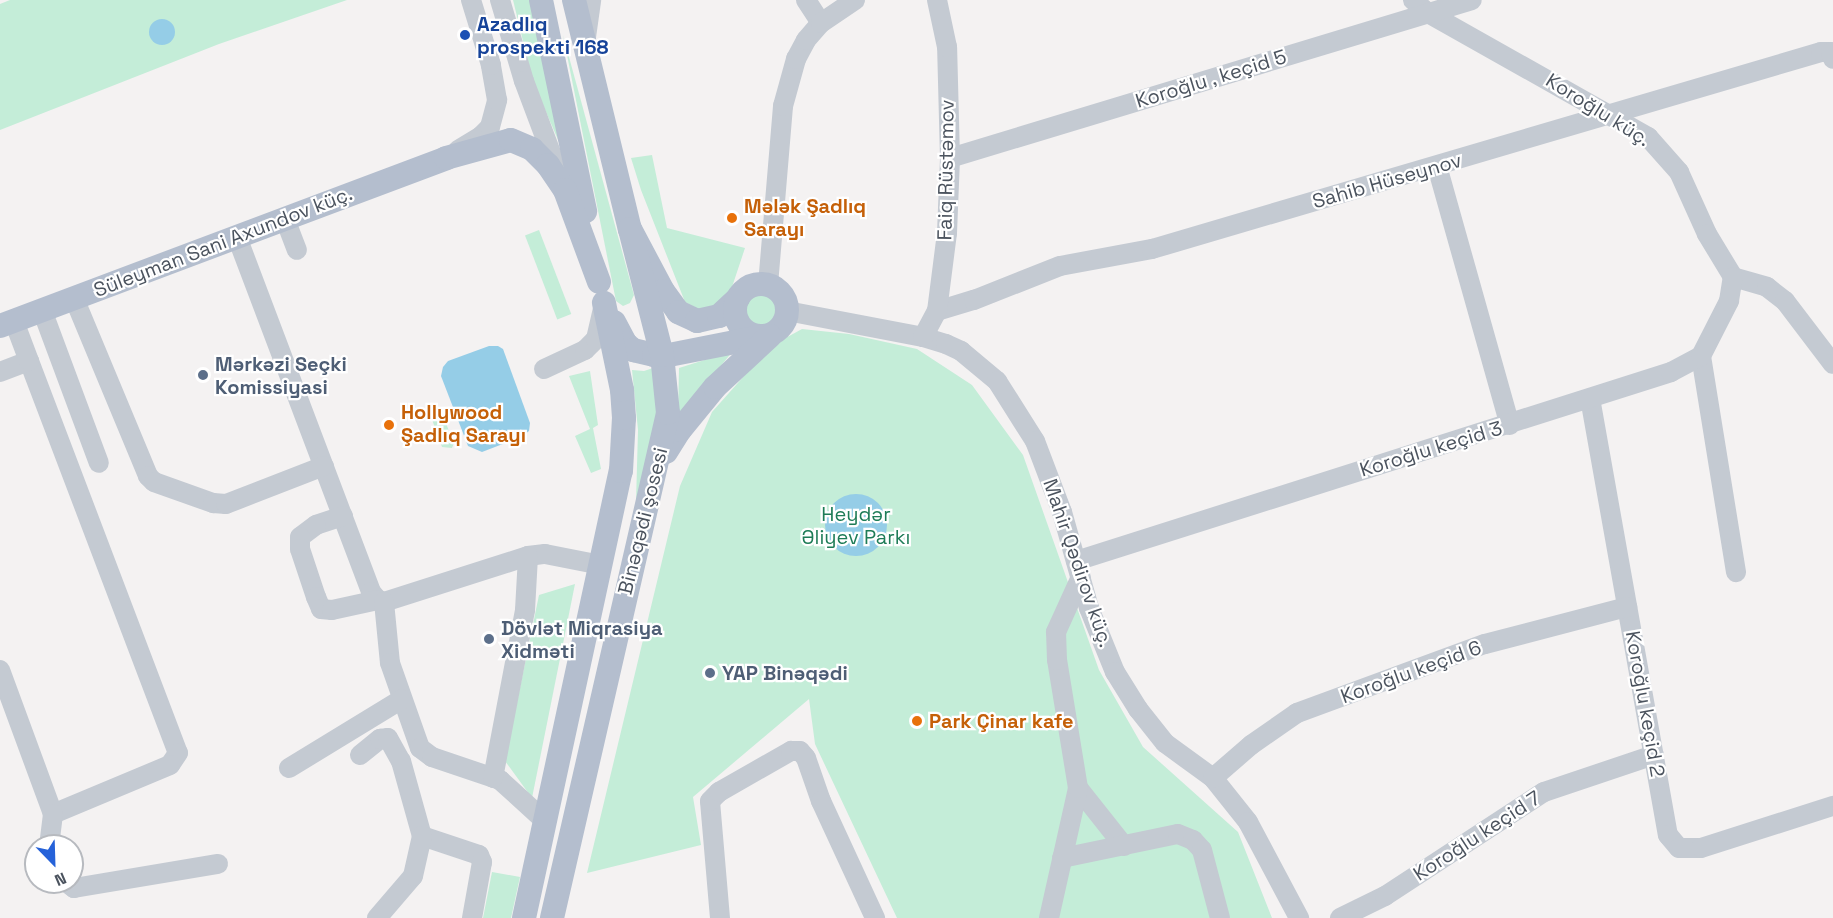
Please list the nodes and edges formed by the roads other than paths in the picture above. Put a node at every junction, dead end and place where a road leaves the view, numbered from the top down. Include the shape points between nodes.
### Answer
1 (471, 0) edge
2 (500, 0) edge
3 (542, 0) edge
4 (574, 0) edge
5 (591, 0) edge
6 (806, 0) edge
7 (855, 0) edge
8 (937, 0) edge
9 (1413, 0) edge
10 (1472, 0) edge
11 (1428, 13) junction
12 (821, 23) junction
13 (584, 49) junction
14 (1833, 59) edge
15 (1611, 114) junction
16 (446, 158) junction
17 (950, 158) junction
18 (1437, 166) junction
19 (565, 190) junction
20 (285, 219) junction
21 (630, 229) junction
22 (237, 237) junction
23 (297, 250) dead end
24 (1733, 277) junction
25 (768, 285) junction
26 (602, 293) junction
27 (74, 298) junction
28 (738, 298) junction
29 (42, 310) junction
30 (937, 311) junction
31 (7, 324) edge
32 (776, 326) junction
33 (924, 337) junction
34 (662, 355) junction
35 (1701, 356) junction
36 (29, 361) junction
37 (1833, 364) edge
38 (544, 369) dead end
39 (0, 372) edge
40 (1590, 398) junction
41 (1510, 425) junction
42 (99, 463) dead end
43 (324, 466) junction
44 (656, 473) junction
45 (343, 516) junction
46 (528, 556) junction
47 (602, 565) junction
48 (1078, 569) junction
49 (1736, 572) dead end
50 (381, 601) junction
51 (1627, 607) junction
52 (0, 670) edge
53 (402, 699) junction
54 (360, 755) dead end
55 (1654, 755) junction
56 (289, 768) dead end
57 (493, 778) junction
58 (1213, 778) junction
59 (1078, 788) junction
60 (1833, 806) edge
61 (53, 814) junction
62 (545, 821) junction
63 (50, 834) edge
64 (422, 836) junction
65 (1124, 846) junction
66 (1062, 858) junction
67 (218, 864) dead end
68 (84, 886) edge
69 (1054, 916) edge
70 (377, 918) edge
71 (472, 918) edge
72 (524, 918) edge
73 (552, 918) edge
74 (720, 918) edge
75 (875, 918) edge
76 (1220, 918) edge
77 (1299, 918) edge
78 (1340, 918) edge

1 - 16 street via 490,65 497,100 495,115 480,137
2 - 19 street via 524,81
3 - 26 main road
4 - 13 main road
5 - 13 street
6 - 12 street
7 - 12 street
8 - 17 street, Faiq Rüstəmov via 947,47
9 - 11 street, Koroğlu küç.
10 - 11 street, Koroğlu , keçid 5
11 - 15 street, Koroğlu küç.
11 - 17 street, Koroğlu , keçid 5
12 - 25 street via 796,59 783,106
13 - 21 main road
14 - 15 street, Sahib Hüseynov via 1831,52 1821,52
15 - 18 street, Sahib Hüseynov
15 - 24 street, Koroğlu küç. via 1648,136 1679,172 1707,234
16 - 19 main road, Süleyman Sani Axundov küç. via 499,142 522,143 548,165
16 - 20 main road, Süleyman Sani Axundov küç.
17 - 30 street, Faiq Rüstəmov via 947,233
18 - 30 street, Sahib Hüseynov via 1152,249 1060,266
18 - 41 street
19 - 26 main road, Süleyman Sani Axundov küç.
20 - 22 main road, Süleyman Sani Axundov küç.
20 - 23 street
21 - 28 main road via 670,304 684,316 706,321 726,311
21 - 34 main road, Binəqədi şosesi
22 - 27 main road, Süleyman Sani Axundov küç.
22 - 43 street
24 - 35 street via 1730,301
24 - 37 street via 1767,287 1785,302
25 - 28 main road via 751,286
25 - 32 main road via 782,295
26 - 34 main road via 625,343 643,353
26 - 38 street via 596,339 575,357
26 - 47 main road, Binəqədi şosesi via 618,363 624,417 621,471
27 - 29 main road, Süleyman Sani Axundov küç.
27 - 43 street via 148,476 154,482 226,504
28 - 32 main road via 735,309 740,325 748,333
29 - 31 main road, Süleyman Sani Axundov küç.
29 - 42 street
30 - 33 street, Faiq Rüstəmov
31 - 36 street
32 - 33 street, Mahir Qədirov küç.
32 - 34 main road
32 - 44 main road via 704,399 680,430
33 - 48 street, Mahir Qədirov küç. via 961,351 997,381 1016,408 1035,441
34 - 44 main road, Binəqədi şosesi via 668,413
35 - 40 street, Koroğlu keçid 3 via 1671,372
35 - 49 street
36 - 39 street
36 - 61 street via 178,753 170,765
40 - 41 street, Koroğlu keçid 3
40 - 51 street, Koroğlu keçid 2
41 - 48 street, Koroğlu keçid 3
43 - 45 street
44 - 73 main road, Binəqədi şosesi via 633,556
45 - 50 street via 371,592
45 - 50 street via 316,525 300,537 300,549 321,609
46 - 47 street via 555,555
46 - 50 street
46 - 57 street via 525,610
47 - 62 main road, Binəqədi şosesi
48 - 58 street, Mahir Qədirov küç. via 1115,672 1138,709 1165,743
48 - 59 street via 1056,632
50 - 53 street via 390,663
51 - 55 street, Koroğlu keçid 2
51 - 58 street, Koroğlu keçid 6 via 1485,645 1297,713
52 - 61 street
53 - 56 street
53 - 57 street via 420,748 432,757
54 - 64 street via 380,739 388,738 401,761
55 - 60 street, Koroğlu keçid 2 via 1668,835 1679,848 1701,848
55 - 78 street, Koroğlu keçid 7 via 1544,792 1385,896
57 - 62 street
58 - 77 street, Mahir Qədirov küç. via 1248,822
59 - 65 street
59 - 66 street
61 - 63 street
62 - 72 main road, Binəqədi şosesi
64 - 70 street via 413,876
64 - 71 street via 479,855 482,862
65 - 66 street
65 - 76 street via 1178,834 1193,840 1207,863
66 - 69 street
67 - 68 street
74 - 75 street via 710,801 791,751 800,751 806,758 821,801

